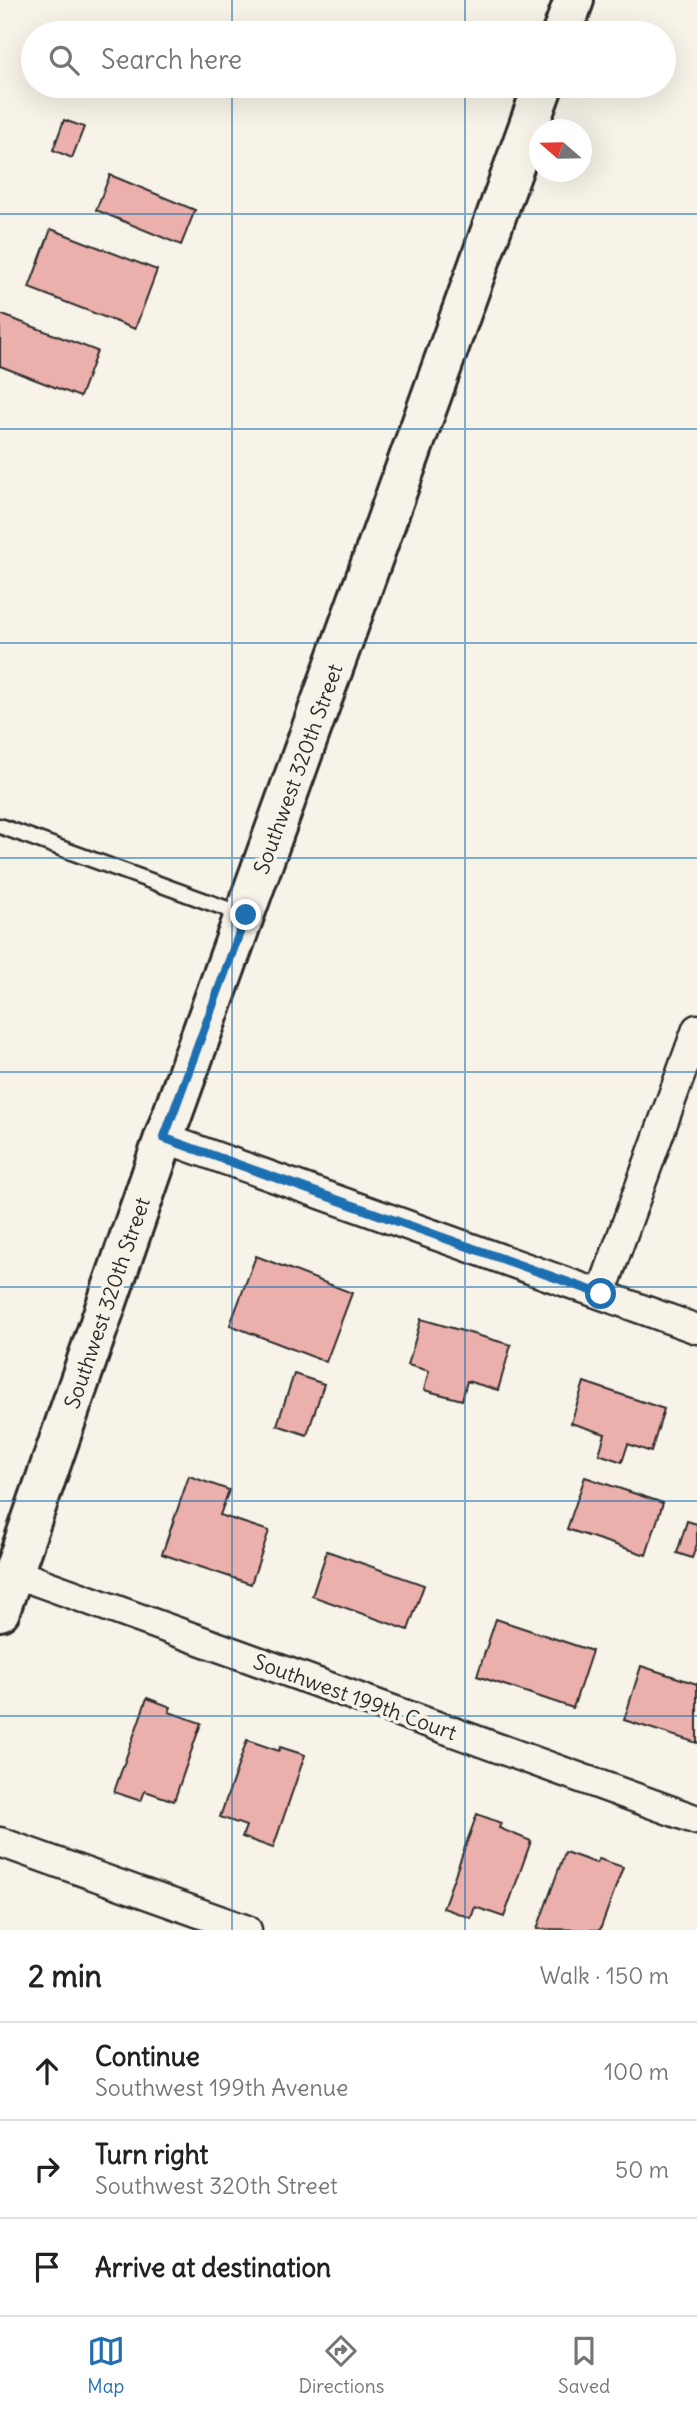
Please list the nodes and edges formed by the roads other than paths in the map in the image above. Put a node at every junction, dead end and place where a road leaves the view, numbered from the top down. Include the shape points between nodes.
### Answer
1 (574, 0) edge
2 (566, 21) edge
3 (539, 98) edge
4 (0, 826) edge
5 (246, 915) junction
6 (697, 1029) edge
7 (164, 1138) junction
8 (601, 1294) junction
9 (697, 1329) edge
10 (14, 1573) junction
11 (0, 1611) edge
12 (697, 1820) edge
13 (0, 1842) edge
14 (247, 1930) edge

1 - 2 street
3 - 5 street, Southwest 320th Street
4 - 5 lane
5 - 7 street, Southwest 320th Street
6 - 8 street
7 - 8 street
7 - 10 street, Southwest 320th Street
8 - 9 street
10 - 11 street, Southwest 320th Street
10 - 12 street, Southwest 199th Court
13 - 14 street

